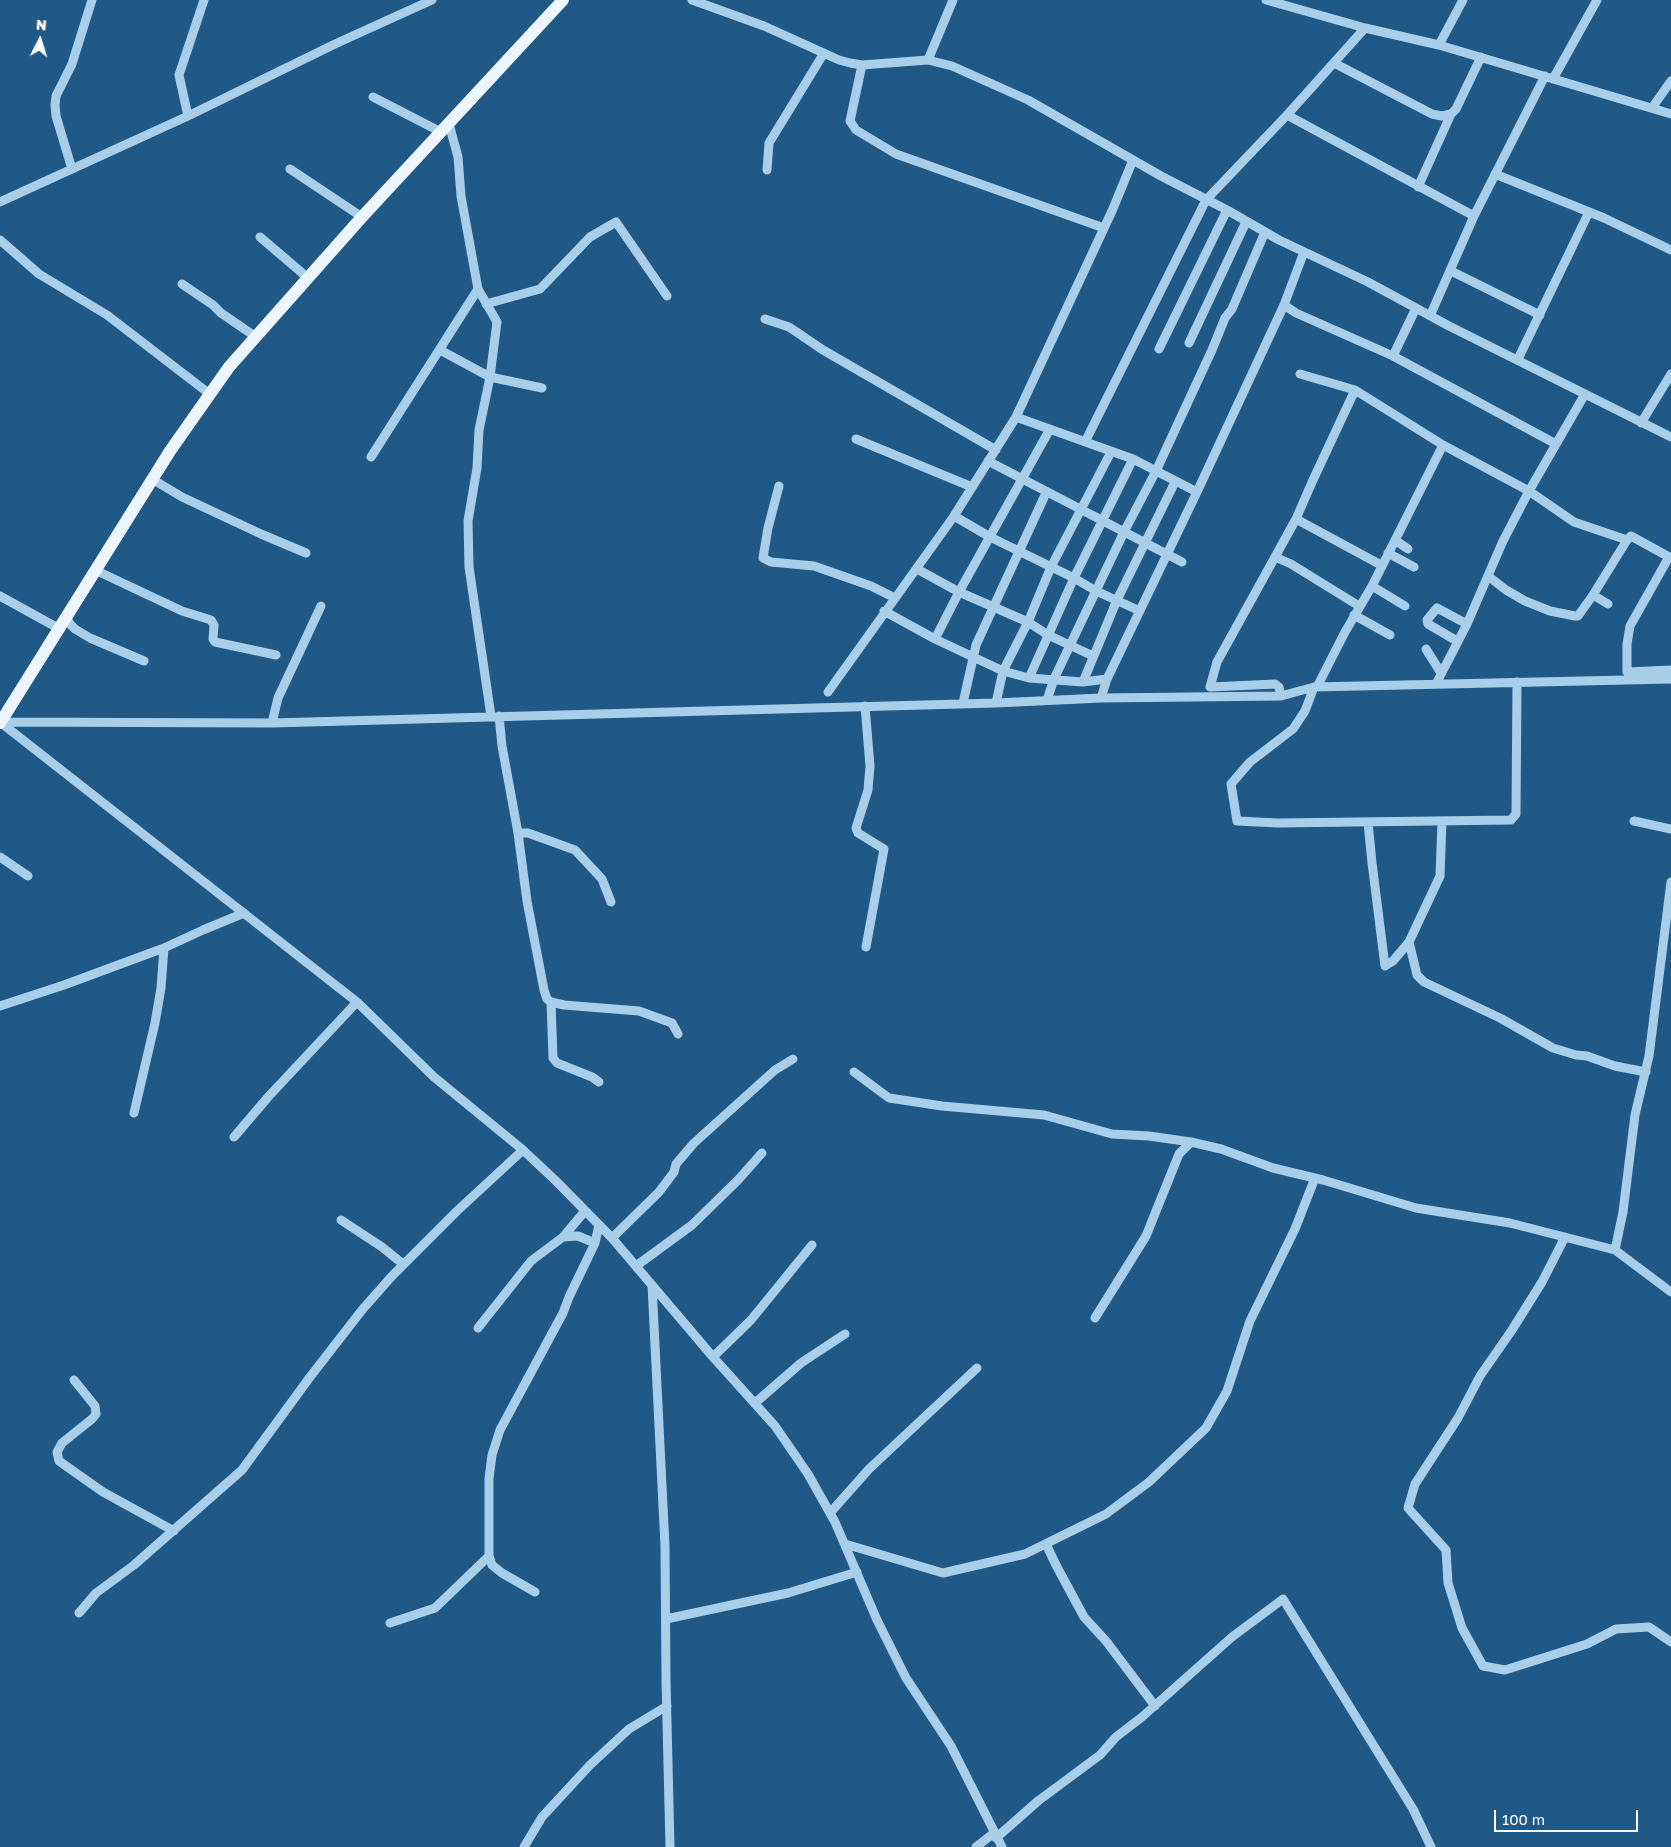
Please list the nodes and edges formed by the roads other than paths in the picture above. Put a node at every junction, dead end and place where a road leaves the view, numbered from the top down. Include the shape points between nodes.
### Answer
1 (92, 0) edge
2 (204, 0) edge
3 (432, 0) edge
4 (563, 0) edge
5 (692, 0) edge
6 (953, 0) edge
7 (1266, 0) edge
8 (1463, 0) edge
9 (1597, 0) edge
10 (1365, 28) junction
11 (1439, 44) junction
12 (824, 53) junction
13 (1481, 57) junction
14 (928, 60) junction
15 (1334, 63) junction
16 (862, 65) junction
17 (1549, 77) junction
18 (1671, 81) edge
19 (373, 97) dead end
20 (1652, 108) junction
21 (1451, 114) junction
22 (1671, 114) edge
23 (1287, 115) junction
24 (188, 116) junction
25 (445, 128) junction
26 (1133, 160) junction
27 (72, 169) junction
28 (290, 169) dead end
29 (767, 170) dead end
30 (1495, 174) junction
31 (1418, 187) junction
32 (1206, 200) junction
33 (0, 202) edge
34 (1227, 210) junction
35 (1589, 212) junction
36 (1474, 216) junction
37 (362, 217) junction
38 (1246, 222) junction
39 (1104, 228) junction
40 (1265, 232) junction
41 (260, 237) dead end
42 (0, 240) edge
43 (1671, 250) edge
44 (1304, 252) junction
45 (1451, 271) junction
46 (308, 278) junction
47 (182, 284) dead end
48 (478, 289) junction
49 (667, 296) dead end
50 (486, 304) junction
51 (1284, 305) junction
52 (1416, 308) junction
53 (1540, 315) junction
54 (1430, 316) junction
55 (765, 320) dead end
56 (256, 337) junction
57 (1189, 343) dead end
58 (1159, 349) dead end
59 (440, 350) junction
60 (1393, 356) junction
61 (1518, 359) junction
62 (1300, 374) dead end
63 (1671, 374) edge
64 (490, 377) junction
65 (542, 388) dead end
66 (1355, 390) junction
67 (1585, 394) junction
68 (212, 395) junction
69 (1016, 417) junction
70 (1641, 423) junction
71 (1050, 429) junction
72 (1671, 437) edge
73 (856, 439) dead end
74 (1085, 442) junction
75 (1556, 444) junction
76 (1443, 445) junction
77 (996, 450) junction
78 (1111, 452) junction
79 (371, 457) dead end
80 (1133, 459) junction
81 (988, 461) junction
82 (1156, 471) junction
83 (152, 479) junction
84 (1021, 479) junction
85 (1175, 482) junction
86 (778, 486) dead end
87 (972, 487) junction
88 (1197, 492) junction
89 (1529, 492) junction
90 (1046, 493) junction
91 (1081, 508) junction
92 (954, 516) junction
93 (1296, 519) junction
94 (1103, 521) junction
95 (1124, 532) junction
96 (990, 537) junction
97 (1395, 540) junction
98 (1627, 540) junction
99 (1145, 543) junction
100 (1408, 550) dead end
101 (1020, 551) junction
102 (306, 553) dead end
103 (1388, 553) junction
104 (1166, 554) junction
105 (1275, 557) junction
106 (1670, 558) edge
107 (1182, 562) dead end
108 (1381, 565) junction
109 (1051, 567) junction
110 (1414, 567) dead end
111 (917, 569) junction
112 (95, 570) junction
113 (1488, 576) junction
114 (1074, 578) junction
115 (1372, 586) junction
116 (1096, 591) junction
117 (958, 592) junction
118 (1593, 595) junction
119 (0, 596) edge
120 (894, 598) junction
121 (1117, 600) junction
122 (1608, 604) dead end
123 (322, 606) dead end
124 (1405, 606) dead end
125 (994, 607) junction
126 (1140, 610) junction
127 (884, 611) junction
128 (1357, 611) junction
129 (66, 616) junction
130 (1028, 622) junction
131 (1467, 624) junction
132 (58, 628) junction
133 (1048, 635) junction
134 (1390, 635) dead end
135 (934, 639) junction
136 (1457, 642) junction
137 (1070, 646) junction
138 (1426, 649) dead end
139 (276, 655) dead end
140 (973, 656) junction
141 (1093, 656) junction
142 (144, 661) dead end
143 (1671, 670) edge
144 (1003, 671) junction
145 (1441, 673) junction
146 (1029, 678) junction
147 (1054, 679) junction
148 (1107, 679) junction
149 (1671, 679) edge
150 (1083, 682) junction
151 (1517, 682) junction
152 (1436, 684) junction
153 (1315, 687) junction
154 (828, 692) dead end
155 (1281, 696) junction
156 (1101, 698) junction
157 (1047, 700) junction
158 (963, 703) junction
159 (996, 704) junction
160 (865, 706) junction
161 (495, 716) junction
162 (272, 722) junction
163 (0, 723) edge
164 (1442, 821) junction
165 (1634, 821) dead end
166 (1368, 822) junction
167 (1671, 828) edge
168 (518, 833) junction
169 (0, 857) edge
170 (28, 876) dead end
171 (1671, 882) edge
172 (611, 902) dead end
173 (244, 913) junction
174 (1409, 942) junction
175 (866, 947) dead end
176 (164, 948) junction
177 (357, 1002) junction
178 (551, 1002) junction
179 (0, 1006) edge
180 (678, 1034) dead end
181 (792, 1058) dead end
182 (854, 1072) dead end
183 (1646, 1072) junction
184 (599, 1082) dead end
185 (134, 1113) dead end
186 (234, 1137) dead end
187 (1191, 1142) junction
188 (523, 1150) junction
189 (762, 1153) dead end
190 (1315, 1178) junction
191 (585, 1211) junction
192 (341, 1220) dead end
193 (599, 1225) junction
194 (563, 1237) junction
195 (1565, 1237) junction
196 (612, 1238) junction
197 (595, 1243) junction
198 (812, 1245) dead end
199 (1615, 1250) junction
200 (403, 1264) junction
201 (636, 1266) junction
202 (652, 1285) junction
203 (1671, 1292) edge
204 (1095, 1318) dead end
205 (478, 1328) dead end
206 (845, 1334) dead end
207 (713, 1357) junction
208 (977, 1368) dead end
209 (74, 1380) dead end
210 (755, 1403) junction
211 (830, 1513) junction
212 (174, 1531) junction
213 (845, 1544) junction
214 (1046, 1544) junction
215 (489, 1556) junction
216 (857, 1572) junction
217 (535, 1592) dead end
218 (79, 1613) dead end
219 (666, 1619) junction
220 (390, 1623) dead end
221 (1671, 1642) edge
222 (666, 1706) junction
223 (1155, 1706) junction
224 (995, 1835) junction
225 (524, 1847) edge
226 (670, 1847) edge
227 (976, 1847) edge
228 (1002, 1847) edge
229 (1431, 1847) edge

1 - 27 street via 72,64 56,96 56,116
2 - 24 street via 179,75
3 - 24 street
4 - 25 main road
5 - 12 street via 764,26
6 - 14 street
7 - 10 street
8 - 11 street
9 - 17 street
10 - 11 street
10 - 15 street
11 - 13 street
12 - 16 street
12 - 29 street via 769,142
13 - 17 street
13 - 21 street
14 - 16 street
14 - 26 street via 952,66 1028,100
15 - 21 street via 1432,114
15 - 23 street
16 - 39 street via 850,121 856,130 896,154
17 - 20 street
17 - 30 street
18 - 20 street
19 - 25 street
20 - 22 street
21 - 31 street
23 - 31 street
23 - 32 street
24 - 27 street
25 - 37 main road
25 - 48 street via 458,157 461,196
26 - 32 street
26 - 39 street
27 - 33 street
28 - 37 street
30 - 35 street
30 - 36 street
31 - 36 street
32 - 34 street
32 - 74 street
34 - 38 street
34 - 58 street
35 - 43 street
35 - 53 street
36 - 45 street
37 - 46 main road
38 - 40 street
38 - 57 street
39 - 69 street
40 - 44 street
40 - 82 street
41 - 46 street
42 - 68 street via 39,274 107,315
44 - 51 street
44 - 52 street
45 - 53 street
45 - 54 street
46 - 56 main road
47 - 56 street
48 - 50 street
48 - 59 street
49 - 50 street via 616,222 590,237 540,289
50 - 64 street via 497,322
51 - 60 street
51 - 88 street
52 - 54 street
52 - 60 street
53 - 61 street
54 - 61 street
55 - 77 street via 789,327
56 - 68 main road via 230,367
59 - 64 street
59 - 79 street
60 - 75 street
61 - 67 street
62 - 66 street
63 - 70 street
64 - 65 street
64 - 161 street via 479,430 468,527 469,567
66 - 76 street
66 - 93 street
67 - 70 street
67 - 75 street
68 - 83 main road
69 - 71 street
69 - 77 street
70 - 72 street
71 - 74 street
71 - 84 street
73 - 87 street
74 - 78 street
75 - 89 street
76 - 89 street
76 - 97 street
77 - 81 street
78 - 80 street
78 - 91 street
80 - 82 street
80 - 94 street
81 - 84 street
81 - 87 street
82 - 85 street
82 - 95 street
83 - 102 street
83 - 112 main road
84 - 90 street
84 - 96 street
85 - 88 street
85 - 99 street
86 - 120 street via 763,558 771,562 814,566 871,586
87 - 92 street
88 - 104 street
89 - 98 street via 1574,522
89 - 113 street
90 - 91 street
90 - 101 street
91 - 94 street
91 - 109 street
92 - 96 street
92 - 111 street
93 - 105 street
93 - 108 street
94 - 95 street
94 - 114 street
95 - 99 street
95 - 116 street
96 - 101 street
96 - 117 street
97 - 100 street
97 - 103 street
98 - 106 street via 1631,536
98 - 118 street
99 - 104 street
99 - 121 street
101 - 109 street
101 - 125 street
103 - 108 street
103 - 110 street
104 - 107 street
104 - 126 street
105 - 128 street via 1291,564
105 - 155 street via 1220,655 1210,687 1275,684
106 - 143 street via 1630,626 1626,672
108 - 115 street
109 - 114 street
109 - 130 street
111 - 117 street
111 - 120 street
112 - 129 main road
112 - 139 street via 182,611 211,620 216,642
113 - 118 street via 1525,601 1562,615 1578,616
113 - 131 street
114 - 116 street
114 - 133 street
115 - 124 street
115 - 128 street
116 - 121 street
116 - 137 street
117 - 125 street
117 - 135 street
118 - 122 street
119 - 132 street
120 - 127 street
121 - 126 street
121 - 141 street
123 - 162 street via 278,698
125 - 130 street
125 - 140 street
126 - 148 street
127 - 135 street
127 - 154 street
128 - 134 street
128 - 153 street
129 - 132 main road
129 - 142 street via 74,629
130 - 133 street
130 - 144 street
131 - 136 street
131 - 136 street via 1437,608 1427,620 1428,624
132 - 163 main road
133 - 137 street
133 - 146 street
135 - 140 street
136 - 145 street
137 - 141 street
137 - 147 street
138 - 145 street
140 - 144 street
140 - 158 street
141 - 150 street
144 - 146 street
144 - 159 street
145 - 152 street
146 - 147 street
147 - 150 street
147 - 157 street
148 - 150 street
148 - 156 street
149 - 151 street
151 - 152 street
151 - 164 street via 1515,818
152 - 153 street
153 - 155 street
153 - 166 street via 1293,729 1250,762 1231,784 1237,821
155 - 156 street
156 - 157 street
157 - 159 street
158 - 159 street
158 - 160 street
160 - 161 street
160 - 175 street via 869,782 856,828 858,833 884,849
161 - 162 street
161 - 168 street
162 - 163 street
163 - 173 street
164 - 166 street
164 - 174 street via 1440,876
165 - 167 street
166 - 174 street via 1385,966
168 - 172 street via 528,833 575,850 602,880
168 - 178 street via 542,981
169 - 170 street
171 - 183 street
173 - 176 street
173 - 177 street
174 - 183 street via 1417,975 1424,982 1500,1018 1553,1048
176 - 179 street
176 - 185 street via 155,1023
177 - 186 street
177 - 188 street via 434,1077
178 - 180 street via 639,1010 672,1023
178 - 184 street via 553,1058 557,1063
181 - 196 street via 694,1143 659,1192
182 - 187 street via 889,1098 1044,1115 1112,1134
183 - 199 street via 1635,1114 1627,1187
187 - 190 street
187 - 204 street via 1179,1154 1146,1236
188 - 191 street
188 - 200 street
189 - 201 street via 692,1225
190 - 195 street via 1416,1208 1510,1223
190 - 214 street via 1295,1229 1250,1320 1227,1391 1206,1428 1149,1482 1106,1514
191 - 193 street
191 - 194 street
192 - 200 street via 382,1246
193 - 196 street
193 - 197 street
194 - 197 street via 578,1236
194 - 205 street via 531,1261
195 - 199 street
195 - 221 street via 1537,1290 1415,1484 1408,1508 1446,1550 1448,1583 1462,1628 1483,1666 1505,1670 1587,1644 1616,1629 1650,1627
196 - 201 street
197 - 215 street via 560,1320 500,1430 489,1479
198 - 207 street via 751,1320
199 - 203 street
200 - 212 street via 315,1369 242,1470
201 - 202 street
202 - 207 street
202 - 219 street
206 - 210 street via 801,1363
207 - 210 street
208 - 211 street via 869,1469
209 - 212 street via 95,1406 96,1414 62,1443 57,1452 58,1461 103,1492
210 - 211 street via 776,1426
211 - 213 street
212 - 218 street via 96,1593
213 - 214 street via 943,1573 1025,1554
213 - 216 street
214 - 223 street via 1084,1618 1106,1640
215 - 217 street via 497,1569
215 - 220 street via 435,1608
216 - 219 street via 788,1593
216 - 224 street via 906,1678 951,1746
219 - 222 street
222 - 225 street via 628,1729 590,1765 542,1817
222 - 226 street
223 - 224 street via 1116,1737 1100,1755
223 - 229 street via 1232,1637 1283,1599 1413,1809
224 - 227 street
224 - 228 street

